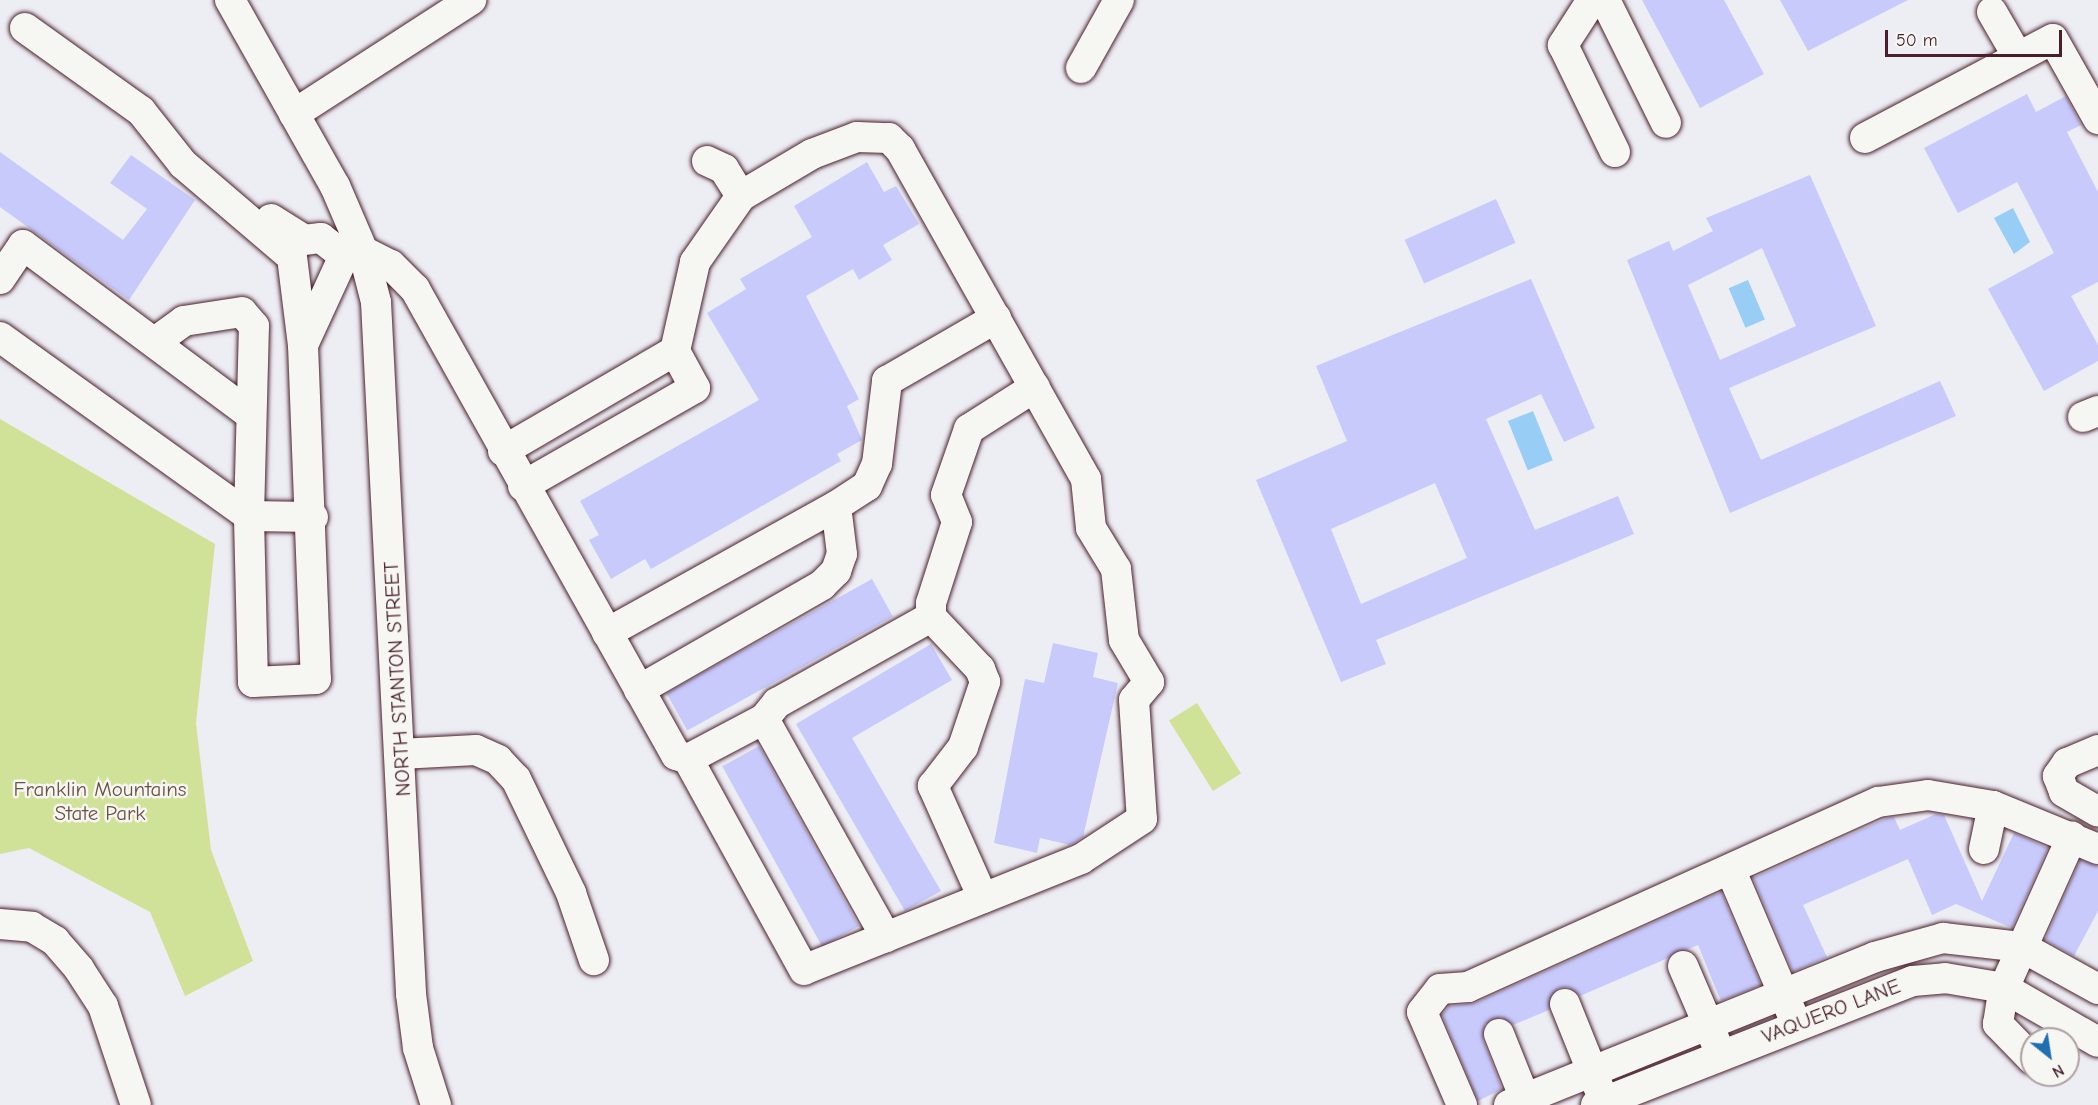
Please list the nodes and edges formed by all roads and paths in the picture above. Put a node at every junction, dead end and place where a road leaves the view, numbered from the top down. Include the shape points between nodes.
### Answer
1 (230, 0) edge
2 (471, 0) edge
3 (1119, 0) edge
4 (1592, 0) edge
5 (1605, 0) edge
6 (1992, 12) dead end
7 (25, 28) dead end
8 (2018, 57) junction
9 (1081, 68) dead end
10 (294, 114) junction
11 (2098, 119) edge
12 (1666, 123) dead end
13 (1865, 138) dead end
14 (1615, 152) dead end
15 (707, 161) dead end
16 (226, 196) junction
17 (741, 196) junction
18 (354, 253) junction
19 (0, 279) edge
20 (996, 318) junction
21 (0, 337) edge
22 (156, 341) junction
23 (303, 345) junction
24 (675, 351) junction
25 (1035, 387) junction
26 (251, 415) junction
27 (503, 451) junction
28 (523, 486) junction
29 (836, 506) junction
30 (249, 516) junction
31 (313, 517) junction
32 (931, 617) junction
33 (607, 633) junction
34 (639, 690) junction
35 (764, 719) junction
36 (2098, 750) edge
37 (400, 754) junction
38 (688, 759) junction
39 (1993, 806) junction
40 (2098, 812) edge
41 (2085, 843) edge
42 (1984, 849) dead end
43 (1731, 871) junction
44 (983, 898) junction
45 (0, 924) edge
46 (886, 937) junction
47 (2022, 947) junction
48 (1875, 957) junction
49 (594, 960) dead end
50 (1683, 966) dead end
51 (2091, 986) edge
52 (1886, 988) junction
53 (2004, 988) junction
54 (1783, 994) junction
55 (1565, 1004) dead end
56 (2059, 1017) junction
57 (1796, 1023) junction
58 (1708, 1025) junction
59 (1499, 1034) dead end
60 (2098, 1042) edge
61 (2020, 1047) edge
62 (1720, 1054) junction
63 (1592, 1072) junction
64 (1517, 1102) edge
65 (1600, 1103) edge
66 (136, 1105) edge
67 (436, 1105) edge
68 (1462, 1105) edge

1 - 10 street, NORTH STANTON STREET
2 - 10 street
3 - 9 street
4 - 14 street via 1563,45
5 - 12 street
6 - 8 street
7 - 16 street via 141,111 183,164
8 - 11 street via 2053,39
8 - 13 street
10 - 18 street, NORTH STANTON STREET via 335,186
15 - 17 street via 724,169
16 - 18 street via 304,240 321,238
16 - 23 street via 292,257
17 - 20 street via 834,146 866,136 889,138
17 - 24 street via 695,262
18 - 23 street
18 - 27 street via 391,265 415,289
18 - 37 street, NORTH STANTON STREET via 382,351
19 - 22 street via 23,245
20 - 25 street
20 - 29 street via 887,381 878,464 867,486
21 - 30 street
22 - 26 street
22 - 26 street via 184,321 242,312 249,317 254,326
23 - 31 street
24 - 27 street
24 - 28 street via 695,388
25 - 32 street via 969,429 946,495 957,522
25 - 44 street via 1086,479 1091,528 1116,569 1124,640 1149,682 1134,700 1142,819 1081,859
26 - 30 street
27 - 28 street
28 - 33 street
29 - 33 street
29 - 34 street via 843,554 822,585
30 - 31 street
30 - 31 street via 253,682 316,680
32 - 35 street via 777,703
32 - 44 street via 980,669 985,682 963,747 933,786
33 - 34 street
34 - 38 street via 676,755
35 - 38 street
35 - 46 street
36 - 40 street via 2067,763 2058,776 2064,792
37 - 49 street via 476,750 510,772 572,893
37 - 67 street, NORTH STANTON STREET via 411,994 418,1048
38 - 46 street via 804,970
39 - 41 street
39 - 42 street
39 - 43 street via 1928,795 1878,802
41 - 47 street
43 - 54 street
43 - 68 street via 1468,987 1435,993 1422,1012
44 - 46 street
45 - 66 street via 32,927 55,941 79,969 103,1006
47 - 48 street via 1943,938
47 - 51 street
47 - 53 street
48 - 52 street
48 - 54 street
50 - 58 street
51 - 56 street
52 - 53 street, VAQUERO LANE via 1945,978
52 - 57 street, VAQUERO LANE
53 - 56 street, VAQUERO LANE
53 - 61 street via 1998,1024
54 - 57 street
54 - 58 street
55 - 63 street
56 - 60 street, VAQUERO LANE
57 - 62 street, VAQUERO LANE
58 - 62 street
58 - 63 street
59 - 64 street
62 - 65 street, VAQUERO LANE
63 - 64 street
63 - 65 street

